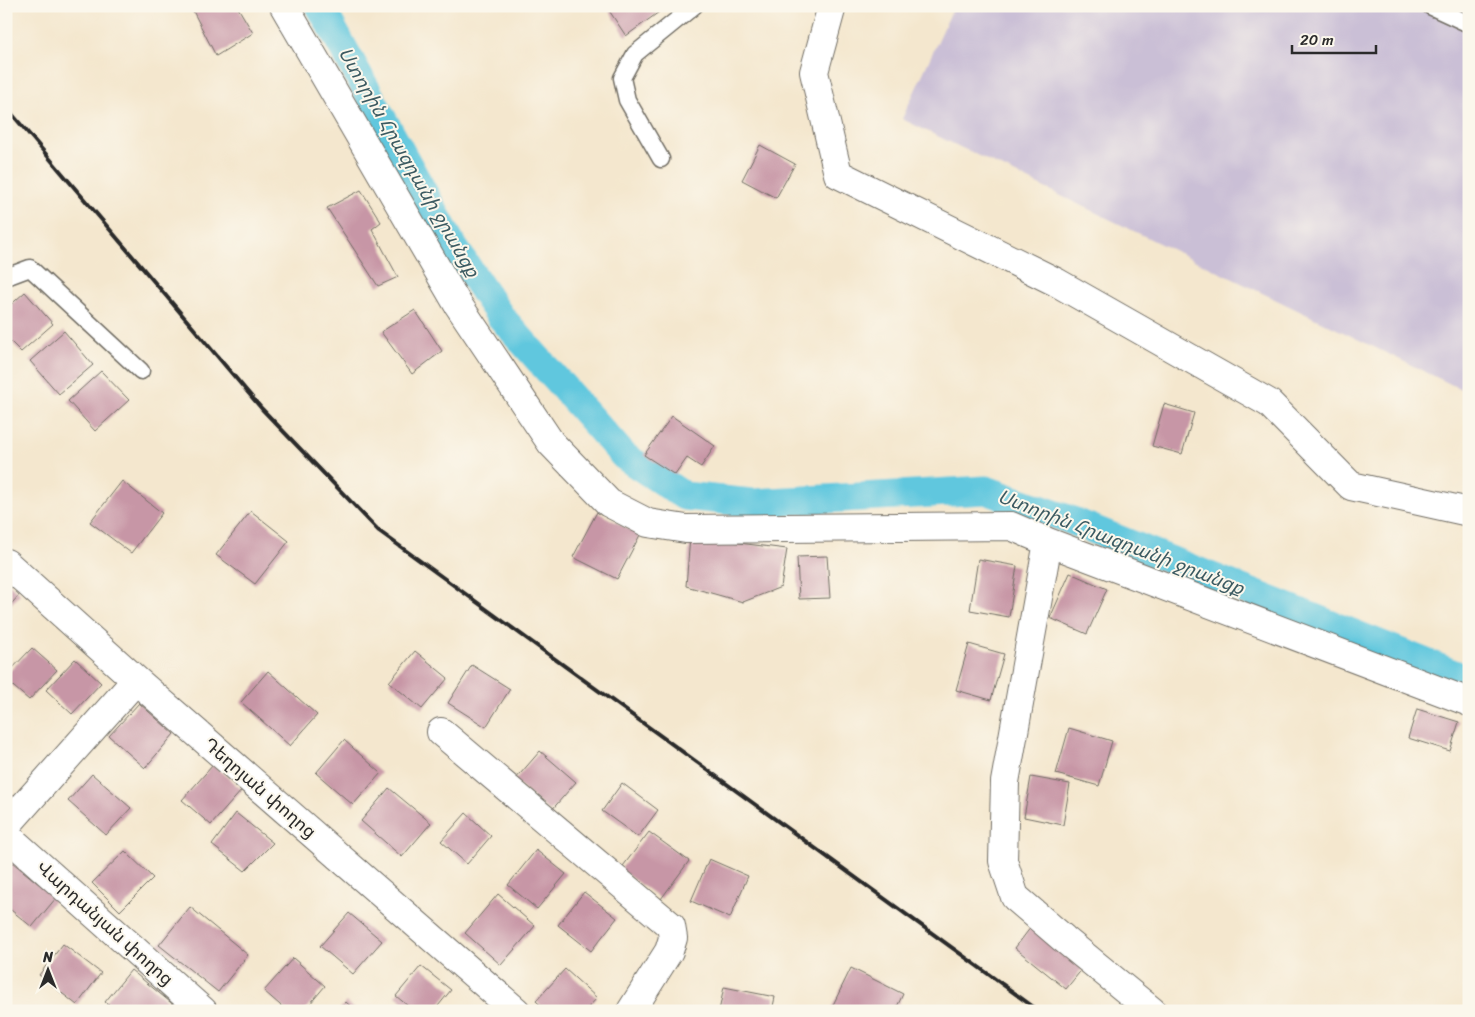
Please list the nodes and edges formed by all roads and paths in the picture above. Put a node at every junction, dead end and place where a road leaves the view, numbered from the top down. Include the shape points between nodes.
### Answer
1 (284, 6) edge
2 (694, 6) edge
3 (832, 6) edge
4 (1438, 8) edge
5 (1469, 24) edge
6 (661, 159) dead end
7 (6, 277) edge
8 (141, 371) dead end
9 (1469, 512) edge
10 (1048, 542) junction
11 (6, 563) edge
12 (136, 680) junction
13 (1469, 702) edge
14 (441, 732) dead end
15 (6, 826) edge
16 (6, 835) edge
17 (203, 1011) edge
18 (516, 1011) edge
19 (631, 1011) edge
20 (1152, 1011) edge

1 - 10 street via 457,303 551,443 609,503 648,523 686,530 1011,526
2 - 6 lane via 635,54 622,78 627,100
3 - 9 street via 814,72 838,174 1056,282 1269,403 1351,486
4 - 5 lane
7 - 8 lane via 30,268
10 - 13 street
10 - 20 street via 1005,782 1003,861 1015,897
11 - 12 street, Դեղոյան փողոց
12 - 15 street
12 - 18 street, Դեղոյան փողոց
14 - 19 street via 670,926 673,938 669,951
16 - 17 street, Վարդանյան փողոց

